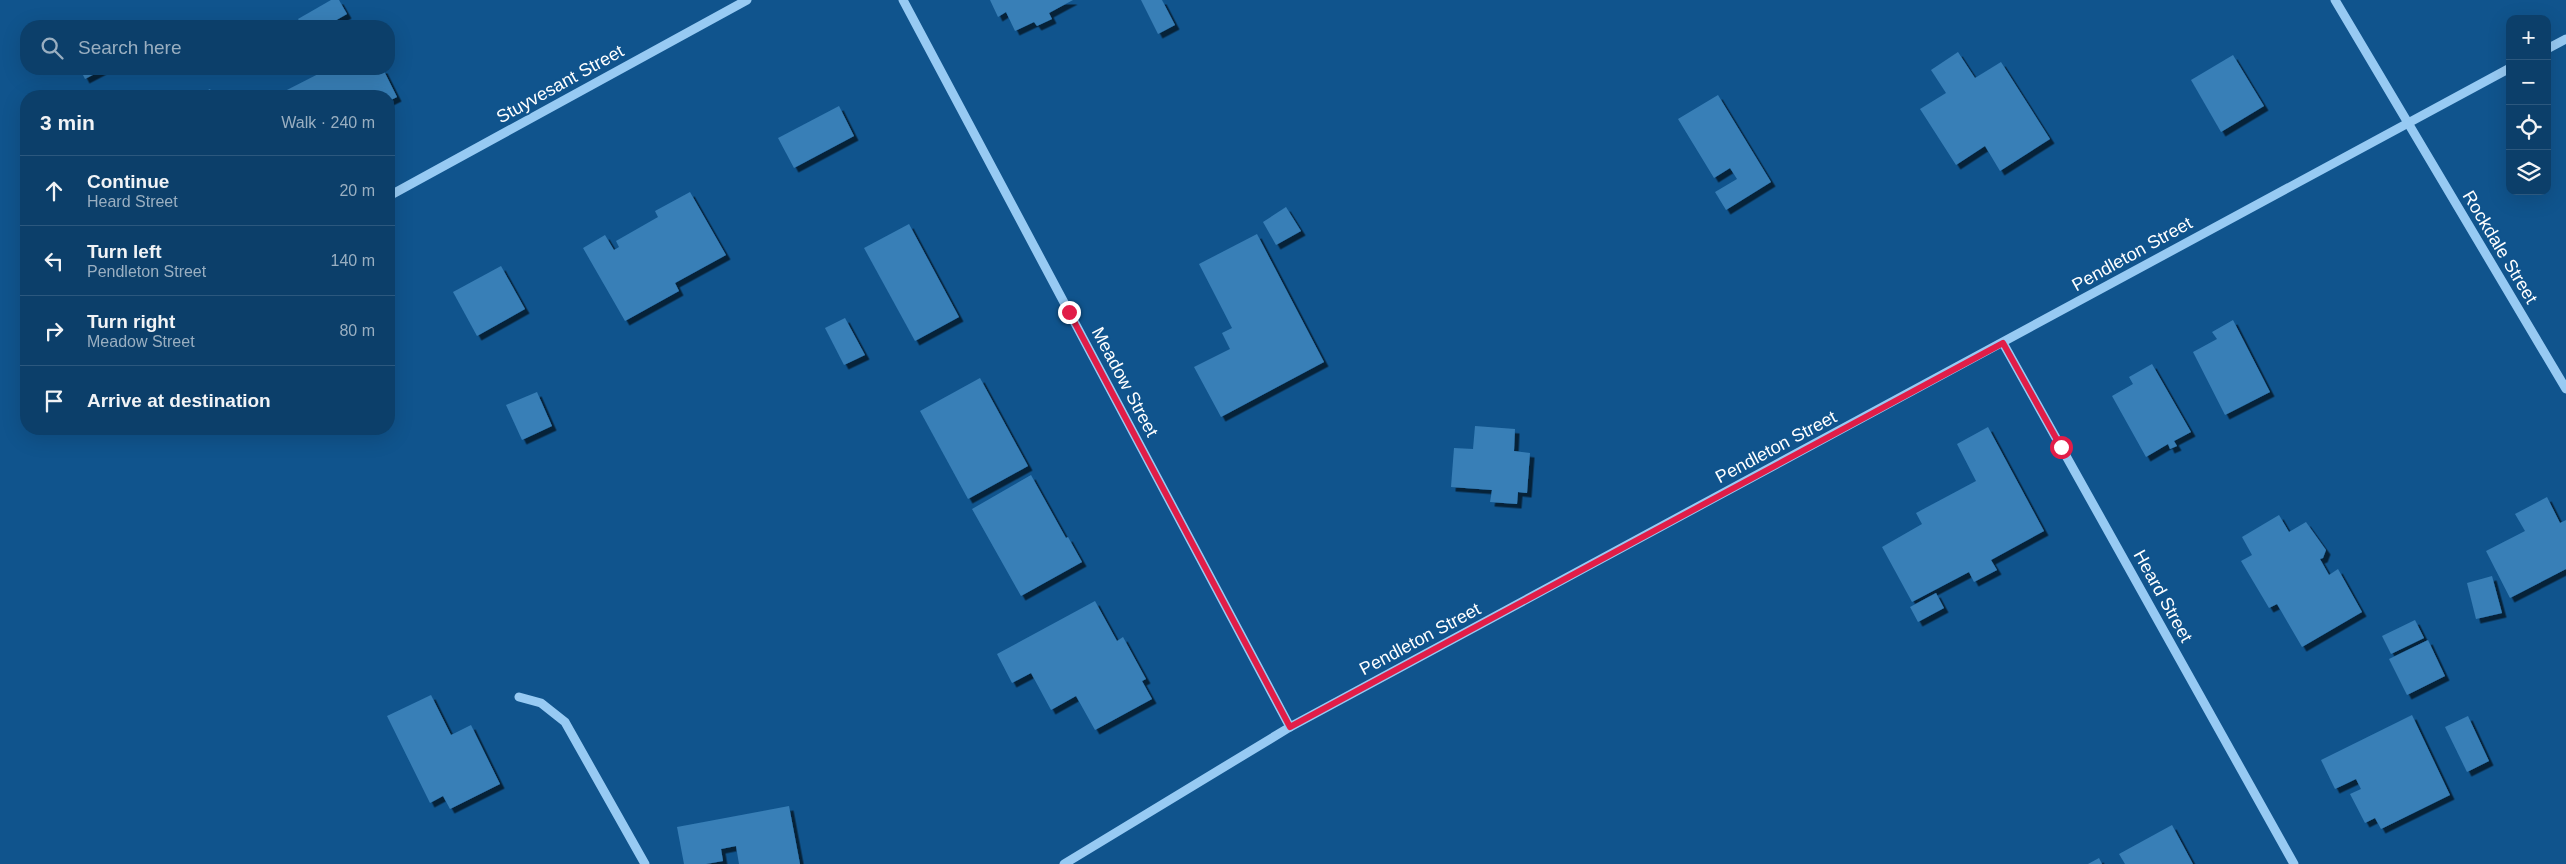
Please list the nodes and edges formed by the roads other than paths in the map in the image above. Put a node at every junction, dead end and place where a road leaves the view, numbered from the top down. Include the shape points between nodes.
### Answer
1 (747, 0) edge
2 (903, 0) edge
3 (2335, 0) edge
4 (2566, 39) edge
5 (2551, 47) edge
6 (2506, 70) edge
7 (2406, 122) junction
8 (395, 193) edge
9 (2003, 343) junction
10 (2566, 389) edge
11 (519, 697) dead end
12 (1290, 727) junction
13 (645, 864) edge
14 (1064, 864) edge
15 (2294, 864) edge

1 - 8 street, Stuyvesant Street
2 - 12 street, Meadow Street
3 - 7 street, Rockdale Street
4 - 5 street
6 - 7 street, Pendleton Street
7 - 9 street, Pendleton Street
7 - 10 street, Rockdale Street
9 - 12 street, Pendleton Street
9 - 15 street, Heard Street
11 - 13 street via 541,703 565,722
12 - 14 street, Pendleton Street

